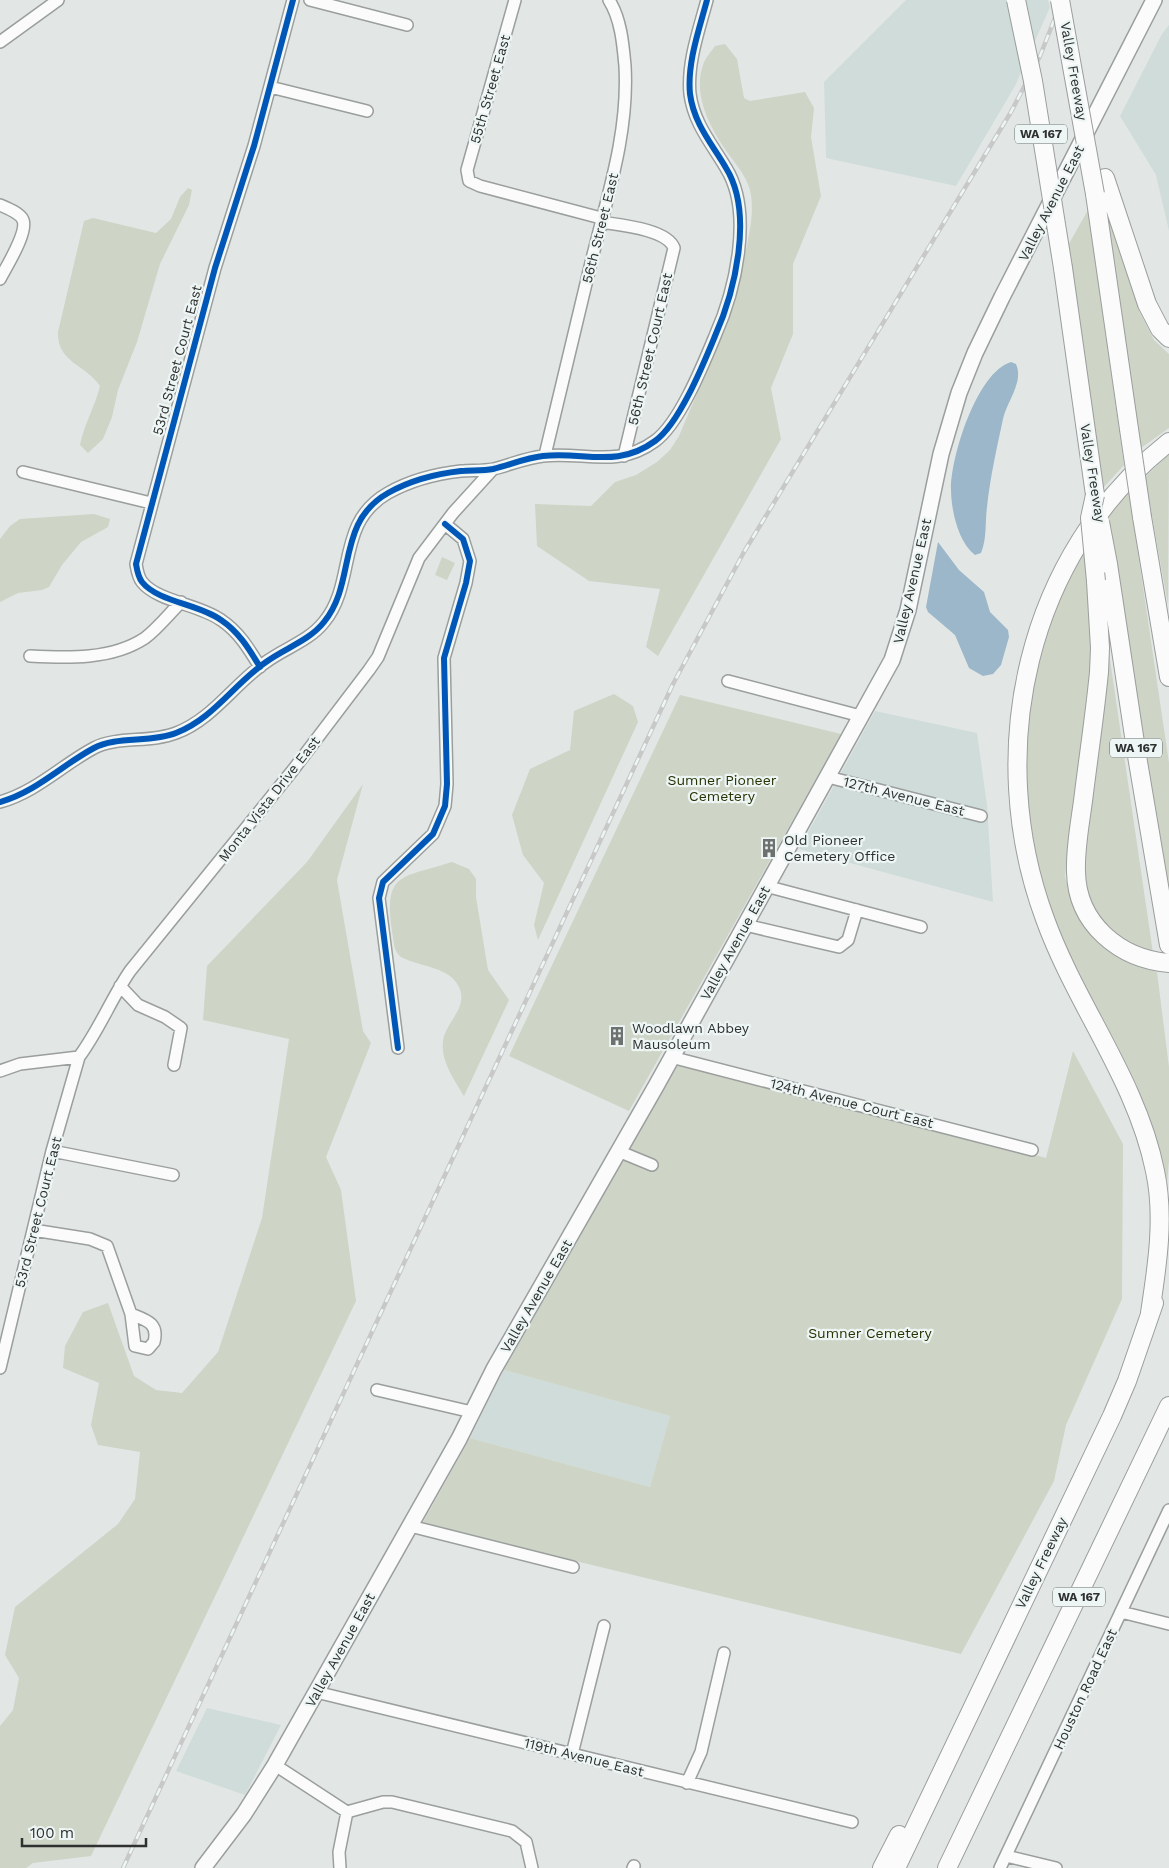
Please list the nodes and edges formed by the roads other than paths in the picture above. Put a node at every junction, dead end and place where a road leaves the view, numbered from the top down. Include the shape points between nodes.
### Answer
1 (58, 0) edge
2 (293, 0) edge
3 (310, 0) edge
4 (515, 0) edge
5 (609, 0) edge
6 (708, 0) edge
7 (1016, 0) edge
8 (1060, 0) edge
9 (1065, 0) edge
10 (1154, 0) edge
11 (407, 25) dead end
12 (0, 41) edge
13 (270, 87) junction
14 (367, 111) dead end
15 (0, 205) edge
16 (601, 220) junction
17 (0, 279) edge
18 (1169, 338) edge
19 (1169, 442) edge
20 (545, 455) junction
21 (624, 456) junction
22 (493, 469) junction
23 (23, 472) dead end
24 (1095, 495) junction
25 (151, 503) junction
26 (444, 524) junction
27 (181, 602) junction
28 (30, 656) dead end
29 (260, 667) junction
30 (1169, 677) edge
31 (728, 681) dead end
32 (861, 718) junction
33 (828, 777) junction
34 (0, 802) edge
35 (981, 816) dead end
36 (769, 882) junction
37 (857, 910) junction
38 (745, 925) junction
39 (921, 927) dead end
40 (1168, 939) edge
41 (1169, 964) edge
42 (120, 986) junction
43 (398, 1048) dead end
44 (79, 1057) junction
45 (672, 1057) junction
46 (174, 1065) dead end
47 (0, 1071) edge
48 (1032, 1150) dead end
49 (52, 1151) junction
50 (618, 1151) junction
51 (652, 1165) dead end
52 (173, 1175) dead end
53 (33, 1230) junction
54 (1169, 1252) edge
55 (1150, 1313) junction
56 (131, 1314) dead end
57 (0, 1368) edge
58 (377, 1390) dead end
59 (1169, 1406) edge
60 (472, 1412) junction
61 (1169, 1510) edge
62 (410, 1526) junction
63 (573, 1567) dead end
64 (1121, 1612) junction
65 (1169, 1624) edge
66 (604, 1626) dead end
67 (724, 1652) dead end
68 (989, 1670) junction
69 (316, 1692) junction
70 (572, 1754) junction
71 (275, 1765) junction
72 (688, 1783) junction
73 (987, 1787) junction
74 (347, 1812) junction
75 (852, 1822) dead end
76 (1006, 1856) junction
77 (203, 1868) edge
78 (340, 1868) edge
79 (532, 1868) edge
80 (882, 1868) edge
81 (896, 1868) edge
82 (947, 1868) edge
83 (954, 1868) edge
84 (1000, 1868) edge
85 (1056, 1868) edge

1 - 12 street
2 - 13 street, 53rd Street Court East
3 - 11 street
4 - 16 street, 55th Street East via 467,170 468,178 473,184 498,192
5 - 16 street, 56th Street East via 617,17 624,49 626,100 618,159
6 - 21 street via 690,68 690,96 696,118 736,190 741,232 738,258 716,334 674,421 655,441
7 - 24 highway, Valley Freeway / WA 167, bridge via 1033,81
8 - 30 highway, Valley Freeway / WA 167, bridge via 1095,194
9 - 18 highway via 1080,54 1104,178 1147,304
10 - 32 main road, Valley Avenue East via 975,353 943,446 899,640
13 - 14 street
13 - 25 street, 53rd Street Court East via 215,268
15 - 17 street via 24,222
16 - 20 street, 56th Street East
16 - 21 street, 56th Street Court East via 667,238 673,253
19 - 55 highway via 1104,507 1055,589 1030,656 1019,715 1016,757 1022,841 1045,921 1133,1104 1155,1171 1159,1204 1158,1241
20 - 21 street
20 - 22 street
22 - 26 street, Monta Vista Drive East
22 - 29 street via 428,476 405,484 374,502 351,537 339,593 325,621 310,635
23 - 25 street
24 - 40 highway, Valley Freeway / WA 167, bridge
24 - 41 highway, bridge via 1090,518 1099,672 1076,856 1077,889 1090,918 1113,944 1146,961
25 - 27 street, 53rd Street Court East via 136,555 138,575 142,583 152,590
26 - 42 street, Monta Vista Drive East via 418,558 378,657 369,670
26 - 43 street via 463,539 470,561 444,658 445,806 433,834 388,877 380,888 379,898
27 - 28 street via 144,638 120,649 73,658
27 - 29 street, 53rd Street Court East via 222,620 244,641
29 - 34 street via 218,706 183,730 153,739 102,744 24,794
31 - 32 street
32 - 33 main road, Valley Avenue East
33 - 35 street, 127th Avenue East
33 - 36 main road, Valley Avenue East
36 - 37 street via 773,888
36 - 38 main road, Valley Avenue East
37 - 38 street via 848,940 839,947
37 - 39 street
38 - 45 main road, Valley Avenue East
42 - 44 street, Monta Vista Drive East
42 - 46 street via 138,1005 181,1028
44 - 47 street via 20,1064
44 - 49 street, 53rd Street Court East
45 - 48 street, 124th Avenue Court East
45 - 50 main road, Valley Avenue East
49 - 52 street
49 - 53 street, 53rd Street Court East
50 - 51 street
50 - 60 main road, Valley Avenue East
53 - 56 street via 107,1246
53 - 57 street, 53rd Street Court East
54 - 55 highway, Valley Freeway
55 - 68 highway, Valley Freeway via 1112,1416
58 - 60 street
59 - 73 highway, WA 167
60 - 62 main road, Valley Avenue East
61 - 64 street, Houston Road East
62 - 63 street
62 - 69 main road, Valley Avenue East
64 - 65 street
64 - 76 street, Houston Road East
66 - 70 street
67 - 72 street via 701,1752
68 - 80 highway
68 - 81 highway, Valley Freeway
69 - 70 street, 119th Avenue East
69 - 71 main road, Valley Avenue East
70 - 72 street, 119th Avenue East
71 - 74 street
71 - 77 main road, Valley Avenue East via 244,1814
72 - 75 street, 119th Avenue East
73 - 82 highway, WA 167
73 - 83 highway
74 - 78 street via 340,1846
74 - 79 street via 392,1802 505,1828 526,1842
76 - 84 street, Houston Road East
76 - 85 street

